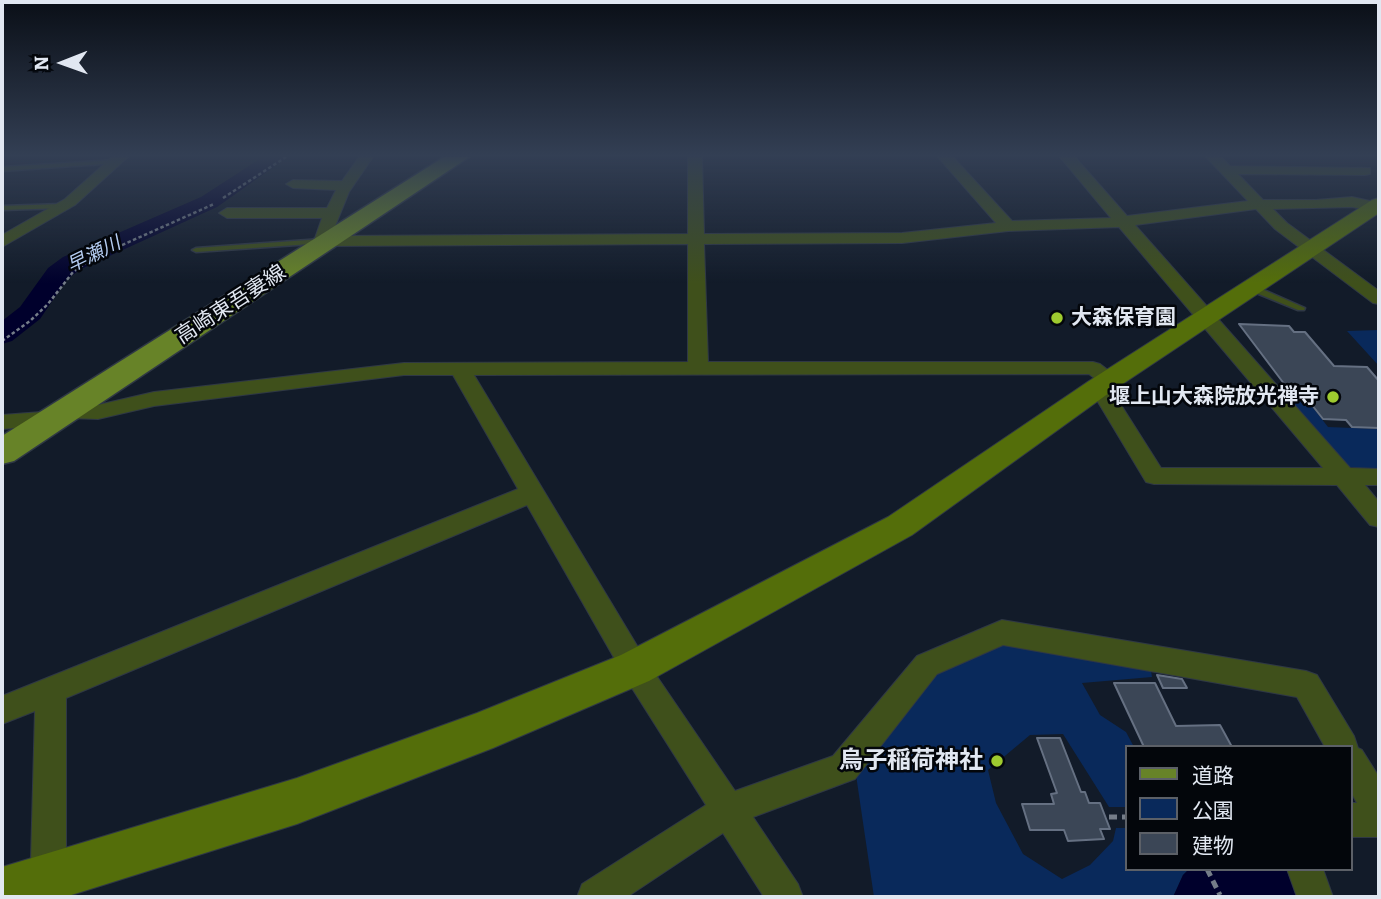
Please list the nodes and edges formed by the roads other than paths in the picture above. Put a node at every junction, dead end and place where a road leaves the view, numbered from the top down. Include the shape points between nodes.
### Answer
1 (73, 199) edge
2 (341, 199) edge
3 (387, 199) edge
4 (695, 199) edge
5 (983, 199) edge
6 (1102, 199) edge
7 (1253, 199) edge
8 (1358, 199) edge
9 (1365, 199) edge
10 (1258, 204) junction
11 (62, 206) junction
12 (2, 208) edge
13 (227, 213) dead end
14 (1121, 222) junction
15 (1008, 226) junction
16 (329, 232) junction
17 (695, 239) junction
18 (2, 242) edge
19 (1311, 248) junction
20 (195, 250) dead end
21 (1349, 276) junction
22 (1379, 277) edge
23 (1252, 288) junction
24 (1379, 299) edge
25 (1301, 308) dead end
26 (1207, 318) junction
27 (460, 369) junction
28 (698, 369) junction
29 (1105, 384) junction
30 (61, 414) junction
31 (2, 422) edge
32 (2, 452) edge
33 (1343, 476) junction
34 (1379, 477) edge
35 (533, 493) junction
36 (1379, 518) edge
37 (635, 668) junction
38 (51, 690) junction
39 (2, 710) edge
40 (1342, 745) edge
41 (1353, 764) edge
42 (1379, 808) edge
43 (730, 809) junction
44 (1353, 820) edge
45 (1379, 820) edge
46 (1306, 871) edge
47 (48, 887) edge
48 (2, 892) edge
49 (595, 897) edge
50 (785, 897) edge
51 (1315, 897) edge

1 - 11 street
2 - 16 street
3 - 16 main road, 高崎東吾妻線
4 - 17 street
5 - 15 street
6 - 14 street
7 - 10 street
8 - 10 street
9 - 19 street
10 - 14 street
10 - 19 street
11 - 12 lane
11 - 18 street
13 - 16 street
14 - 15 street
14 - 26 street
15 - 17 street via 902,238
16 - 17 street
16 - 20 lane
16 - 30 main road, 高崎東吾妻線
17 - 28 street
19 - 21 street
19 - 23 street
21 - 22 street
21 - 24 street
23 - 25 lane
23 - 26 street
26 - 29 street
26 - 33 street
27 - 28 street
27 - 30 street via 366,372
27 - 35 street
28 - 29 street via 1093,368
29 - 33 street via 1154,477
29 - 37 street via 900,526
30 - 31 street
30 - 32 main road, 高崎東吾妻線
33 - 34 street
33 - 36 street
35 - 37 street
35 - 38 street
37 - 43 street
37 - 47 street via 297,801
38 - 39 street
38 - 47 street
40 - 43 street via 1306,685 1002,632 928,665 844,768
41 - 42 street
43 - 49 street
43 - 50 street
44 - 45 street
46 - 51 street
47 - 48 street

